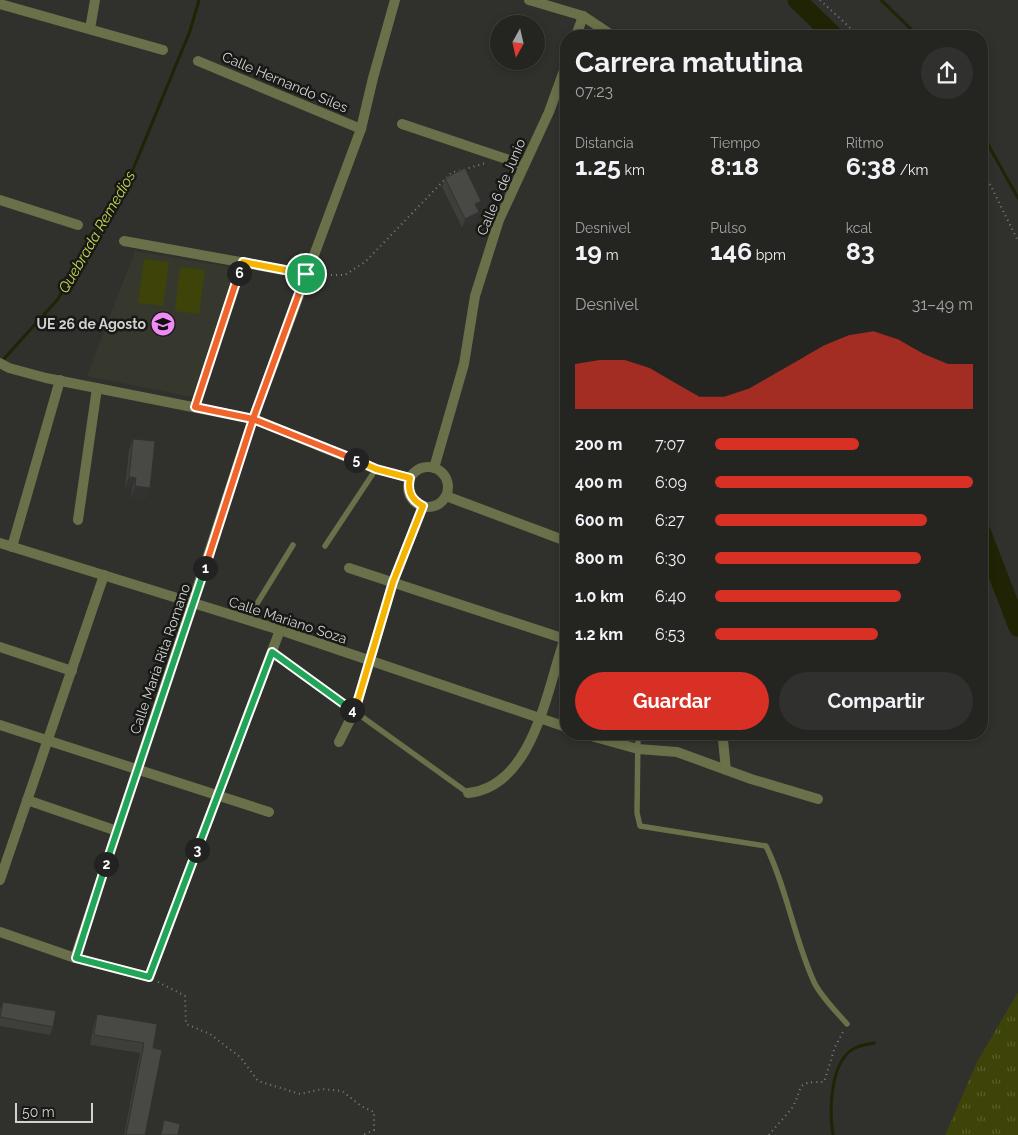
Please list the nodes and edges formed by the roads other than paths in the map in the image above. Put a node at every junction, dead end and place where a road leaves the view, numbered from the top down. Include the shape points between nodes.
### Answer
1 (95, 0) edge
2 (395, 0) edge
3 (530, 0) edge
4 (0, 4) edge
5 (583, 16) junction
6 (90, 29) junction
7 (578, 30) edge
8 (604, 30) edge
9 (163, 50) dead end
10 (198, 61) dead end
11 (560, 82) edge
12 (402, 124) dead end
13 (361, 129) junction
14 (524, 165) junction
15 (0, 200) edge
16 (78, 225) dead end
17 (124, 241) dead end
18 (243, 262) junction
19 (306, 274) junction
20 (4, 366) edge
21 (60, 380) junction
22 (97, 388) junction
23 (195, 407) junction
24 (253, 419) junction
25 (434, 468) junction
26 (376, 469) junction
27 (410, 478) junction
28 (446, 496) junction
29 (423, 506) junction
30 (78, 520) dead end
31 (560, 539) edge
32 (0, 543) edge
33 (294, 545) dead end
34 (325, 546) dead end
35 (12, 548) junction
36 (349, 568) dead end
37 (104, 576) junction
38 (393, 582) junction
39 (193, 603) junction
40 (247, 620) junction
41 (280, 630) junction
42 (560, 635) edge
43 (0, 647) edge
44 (272, 652) junction
45 (560, 655) edge
46 (370, 662) junction
47 (72, 671) junction
48 (354, 711) junction
49 (539, 717) junction
50 (0, 725) edge
51 (560, 725) edge
52 (606, 740) edge
53 (638, 740) edge
54 (723, 740) edge
55 (48, 741) junction
56 (339, 742) dead end
57 (638, 749) junction
58 (137, 770) junction
59 (726, 770) junction
60 (468, 793) joint
61 (217, 796) junction
62 (818, 799) dead end
63 (28, 800) junction
64 (269, 812) dead end
65 (117, 831) junction
66 (0, 880) edge
67 (0, 932) edge
68 (76, 958) junction
69 (847, 1024) road end

1 - 6 street
2 - 13 street, Calle María Rita Romano
3 - 5 street
4 - 6 street
5 - 7 street
5 - 8 street
6 - 9 street
10 - 13 street, Calle Hernando Siles
11 - 14 street, Calle 6 de Junio
12 - 14 street
13 - 19 street, Calle María Rita Romano
14 - 25 street, Calle 6 de Junio via 499,220 475,296 464,364
15 - 16 street
17 - 18 street
18 - 19 street
18 - 23 street
19 - 24 street, Calle María Rita Romano
20 - 21 street
21 - 22 street
21 - 35 street
22 - 23 street
22 - 30 street
23 - 24 street
24 - 26 street
24 - 39 street, Calle María Rita Romano
25 - 27 street via 418,470
25 - 28 street via 447,479
26 - 27 street
26 - 34 lane
27 - 29 street via 409,492
28 - 29 street via 436,505
28 - 31 street
29 - 38 street
32 - 35 street, Calle Mariano Soza
33 - 40 lane
35 - 37 street, Calle Mariano Soza
36 - 38 street
37 - 39 street, Calle Mariano Soza
37 - 47 street
38 - 42 street
38 - 46 street
39 - 40 street, Calle Mariano Soza
39 - 58 street, Calle María Rita Romano
40 - 41 street, Calle Mariano Soza
41 - 44 street
41 - 46 street, Calle Mariano Soza
43 - 47 street
44 - 48 lane
44 - 61 street
45 - 49 street
46 - 48 street
46 - 49 street, Calle Mariano Soza
47 - 55 street
48 - 56 street
48 - 60 lane
49 - 51 street, Calle Mariano Soza
49 - 60 street via 520,761 482,792
50 - 55 street
52 - 57 street
53 - 57 lane
54 - 59 street
55 - 58 street
55 - 63 street
57 - 59 street via 677,752
57 - 69 lane via 637,813 640,826 766,846 779,874 815,984
58 - 61 street
58 - 65 street, Calle María Rita Romano
59 - 62 street
61 - 64 street
61 - 68 street via 149,977
63 - 65 street
63 - 66 street
65 - 68 street, Calle María Rita Romano
67 - 68 street

